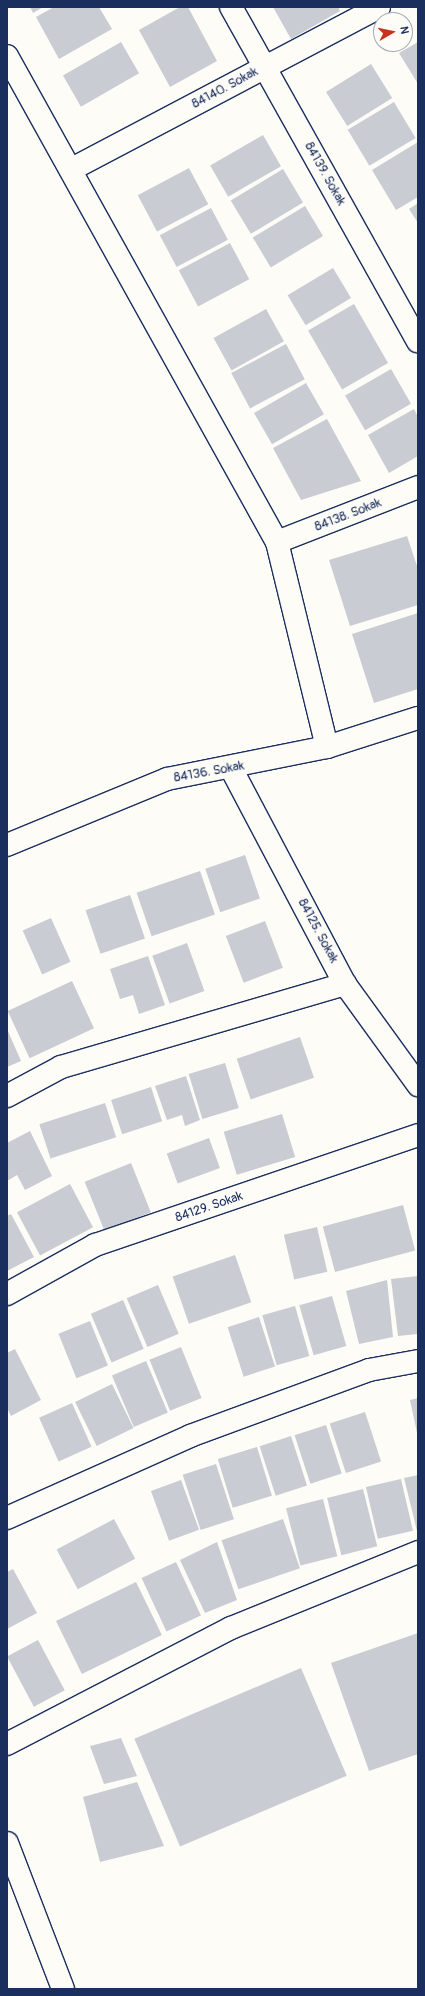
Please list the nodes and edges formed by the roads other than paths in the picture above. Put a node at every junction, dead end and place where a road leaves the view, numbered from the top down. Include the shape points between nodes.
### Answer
1 (231, 7) edge
2 (379, 7) edge
3 (7, 56) edge
4 (266, 67) junction
5 (72, 169) junction
6 (418, 341) edge
7 (418, 487) edge
8 (277, 542) junction
9 (418, 718) edge
10 (326, 747) junction
11 (231, 768) junction
12 (7, 845) edge
13 (346, 984) junction
14 (418, 1085) edge
15 (7, 1096) edge
16 (418, 1135) edge
17 (7, 1294) edge
18 (418, 1361) edge
19 (7, 1518) edge
20 (418, 1552) edge
21 (7, 1744) edge
22 (7, 1843) edge
23 (63, 1989) edge

1 - 4 street, 84139. Sokak
2 - 4 street, 84140. Sokak
3 - 5 street
4 - 5 street, 84140. Sokak
4 - 6 street, 84139. Sokak
5 - 8 street
7 - 8 street, 84138. Sokak
8 - 10 street
9 - 10 street, 84136. Sokak
10 - 11 street, 84136. Sokak
11 - 12 street, 84136. Sokak via 167,779
11 - 13 street, 84125. Sokak
13 - 14 street, 84125. Sokak
13 - 15 street via 61,1067
16 - 17 street, 84129. Sokak via 95,1245
18 - 19 street via 369,1370 190,1436
20 - 21 street via 231,1628
22 - 23 street

